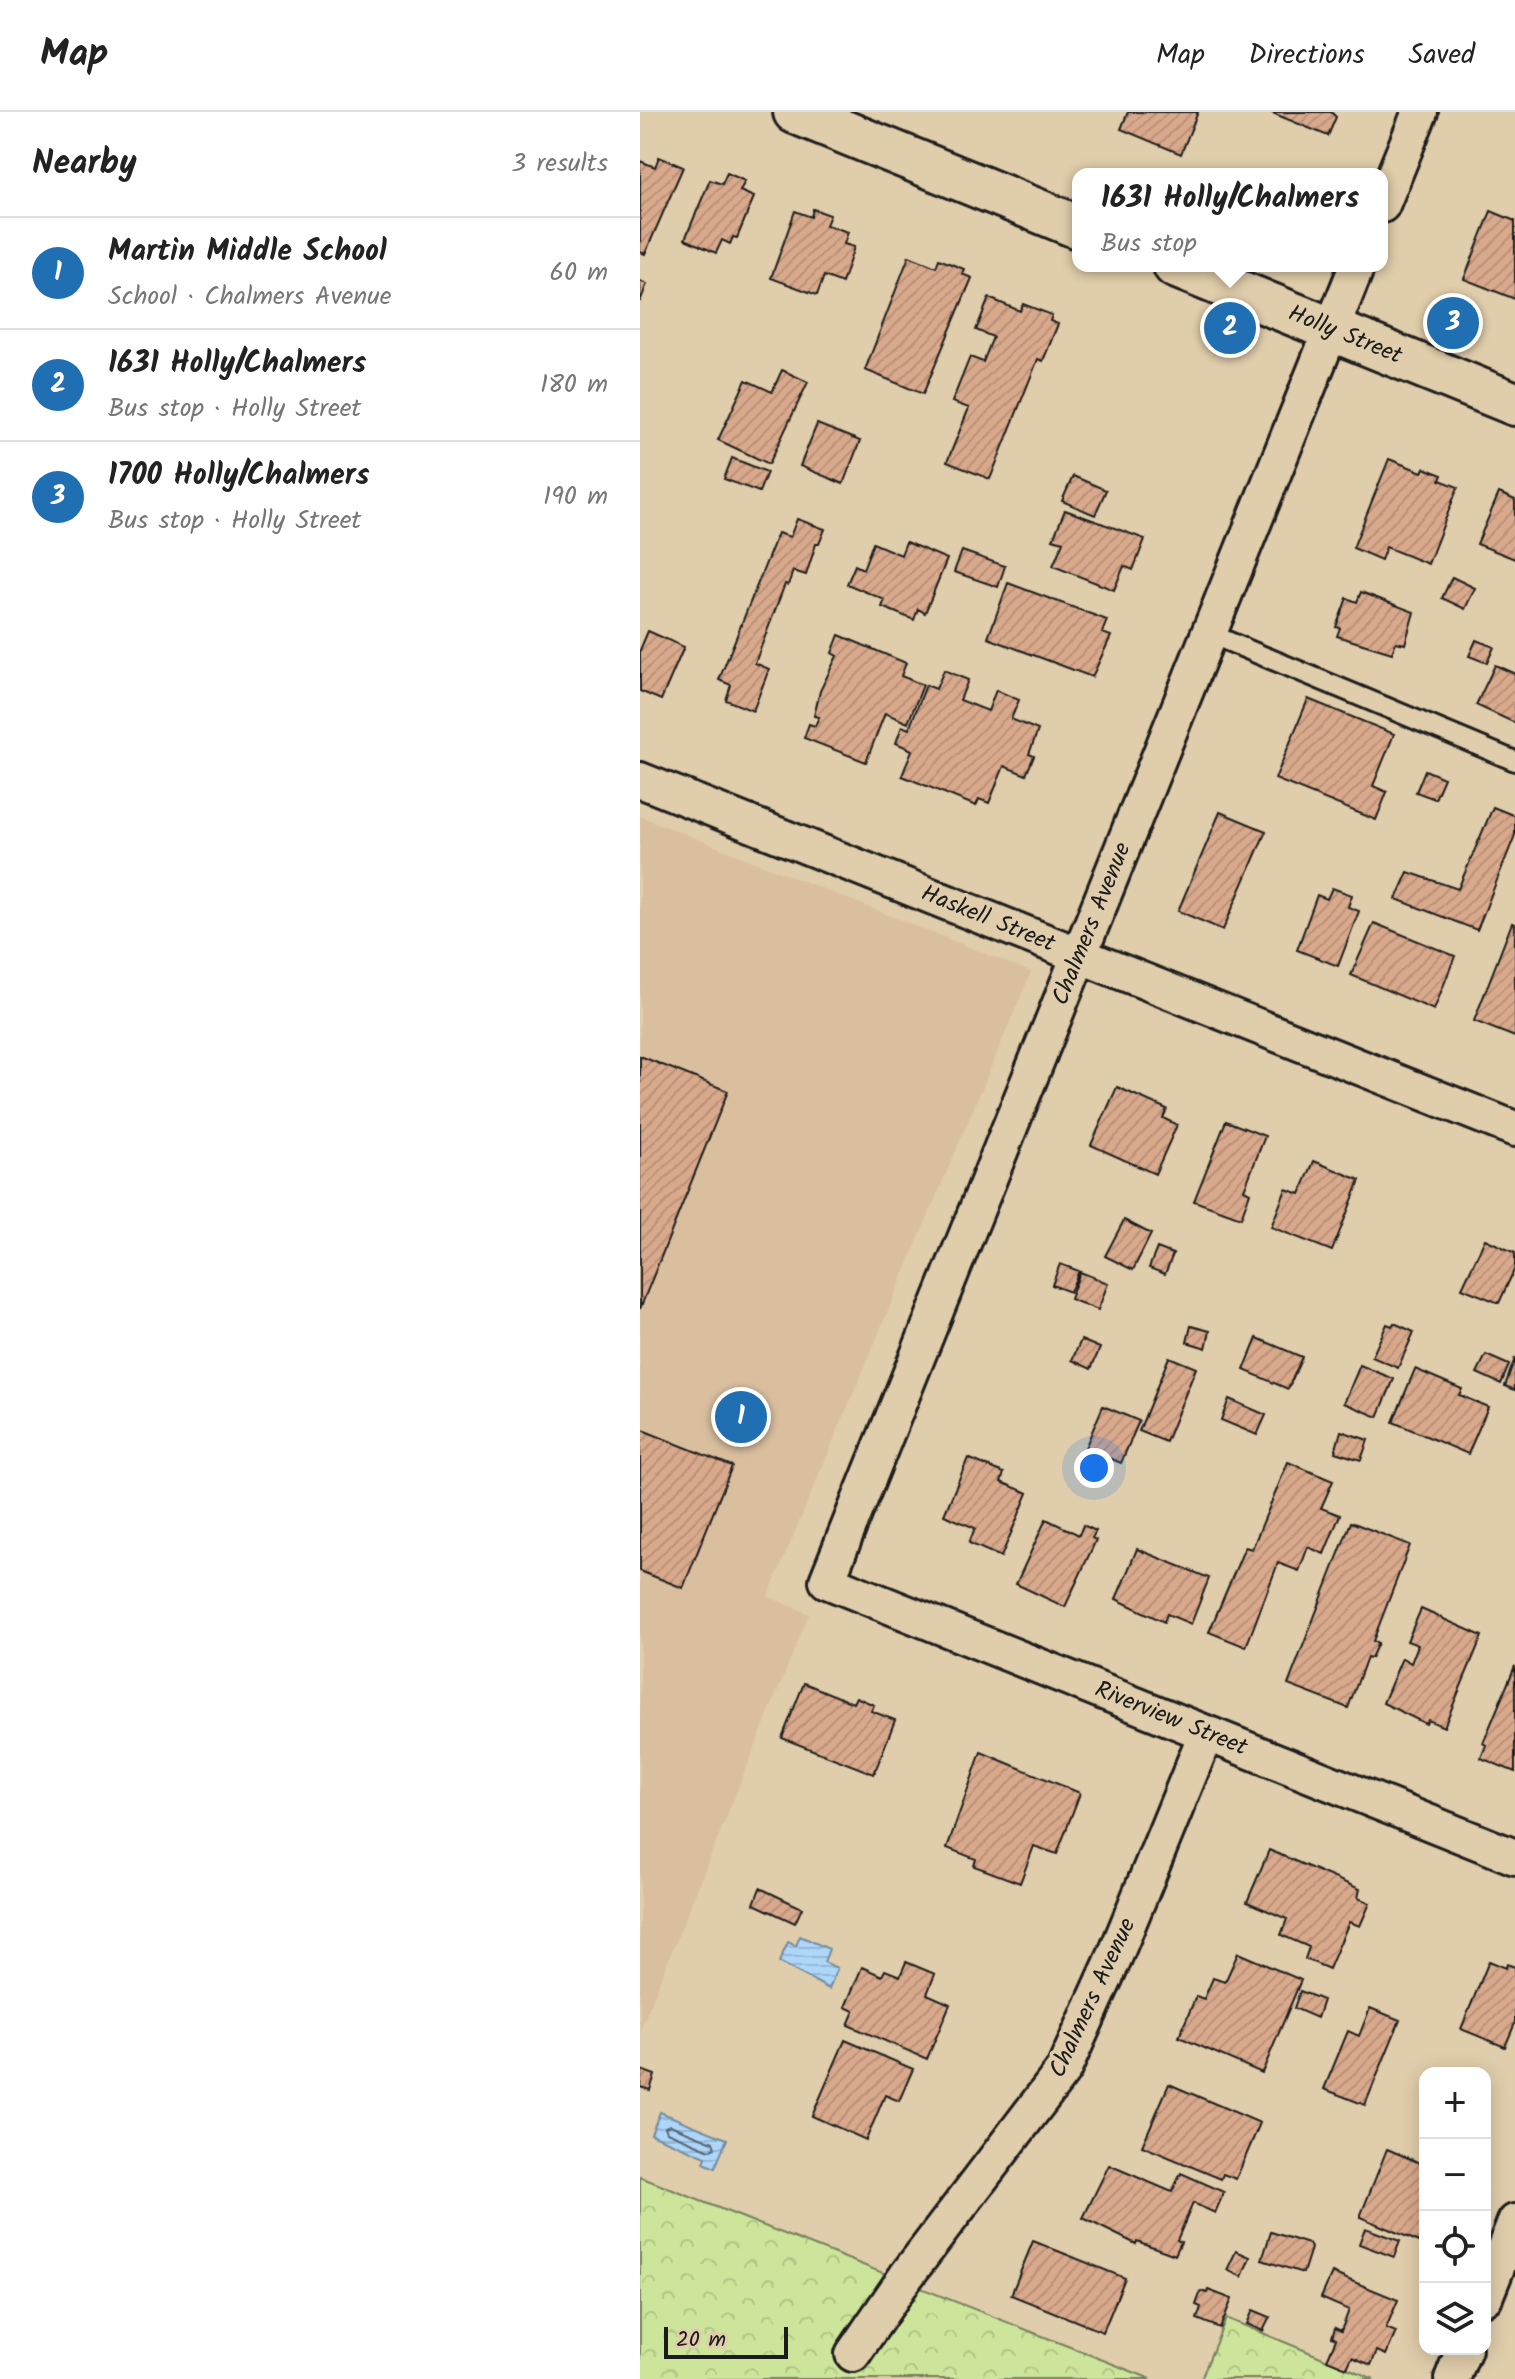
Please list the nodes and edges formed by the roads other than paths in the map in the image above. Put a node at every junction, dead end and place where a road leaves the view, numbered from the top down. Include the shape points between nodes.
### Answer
1 (795, 112) edge
2 (1420, 112) edge
3 (1388, 190) edge
4 (1072, 225) edge
5 (1190, 272) edge
6 (1355, 272) edge
7 (1332, 330) junction
8 (1515, 404) edge
9 (1208, 633) junction
10 (1515, 761) edge
11 (640, 780) edge
12 (1080, 955) junction
13 (1515, 1129) edge
14 (827, 1581) joint
15 (1206, 1734) junction
16 (1515, 1857) edge
17 (1515, 2222) edge
18 (1491, 2283) edge
19 (853, 2354) dead end
20 (1462, 2355) edge
21 (1452, 2379) edge

1 - 4 street
2 - 3 street
5 - 7 street, Holly Street
6 - 7 street, Chalmers Avenue
7 - 8 street, Holly Street
7 - 9 street, Chalmers Avenue
9 - 10 lane
9 - 12 street, Chalmers Avenue
11 - 12 street, Haskell Street
12 - 13 street, Haskell Street
12 - 14 street, Chalmers Avenue
14 - 15 street, Riverview Street
15 - 16 street, Riverview Street
15 - 19 street, Chalmers Avenue via 1064,2069
17 - 18 street
20 - 21 street

